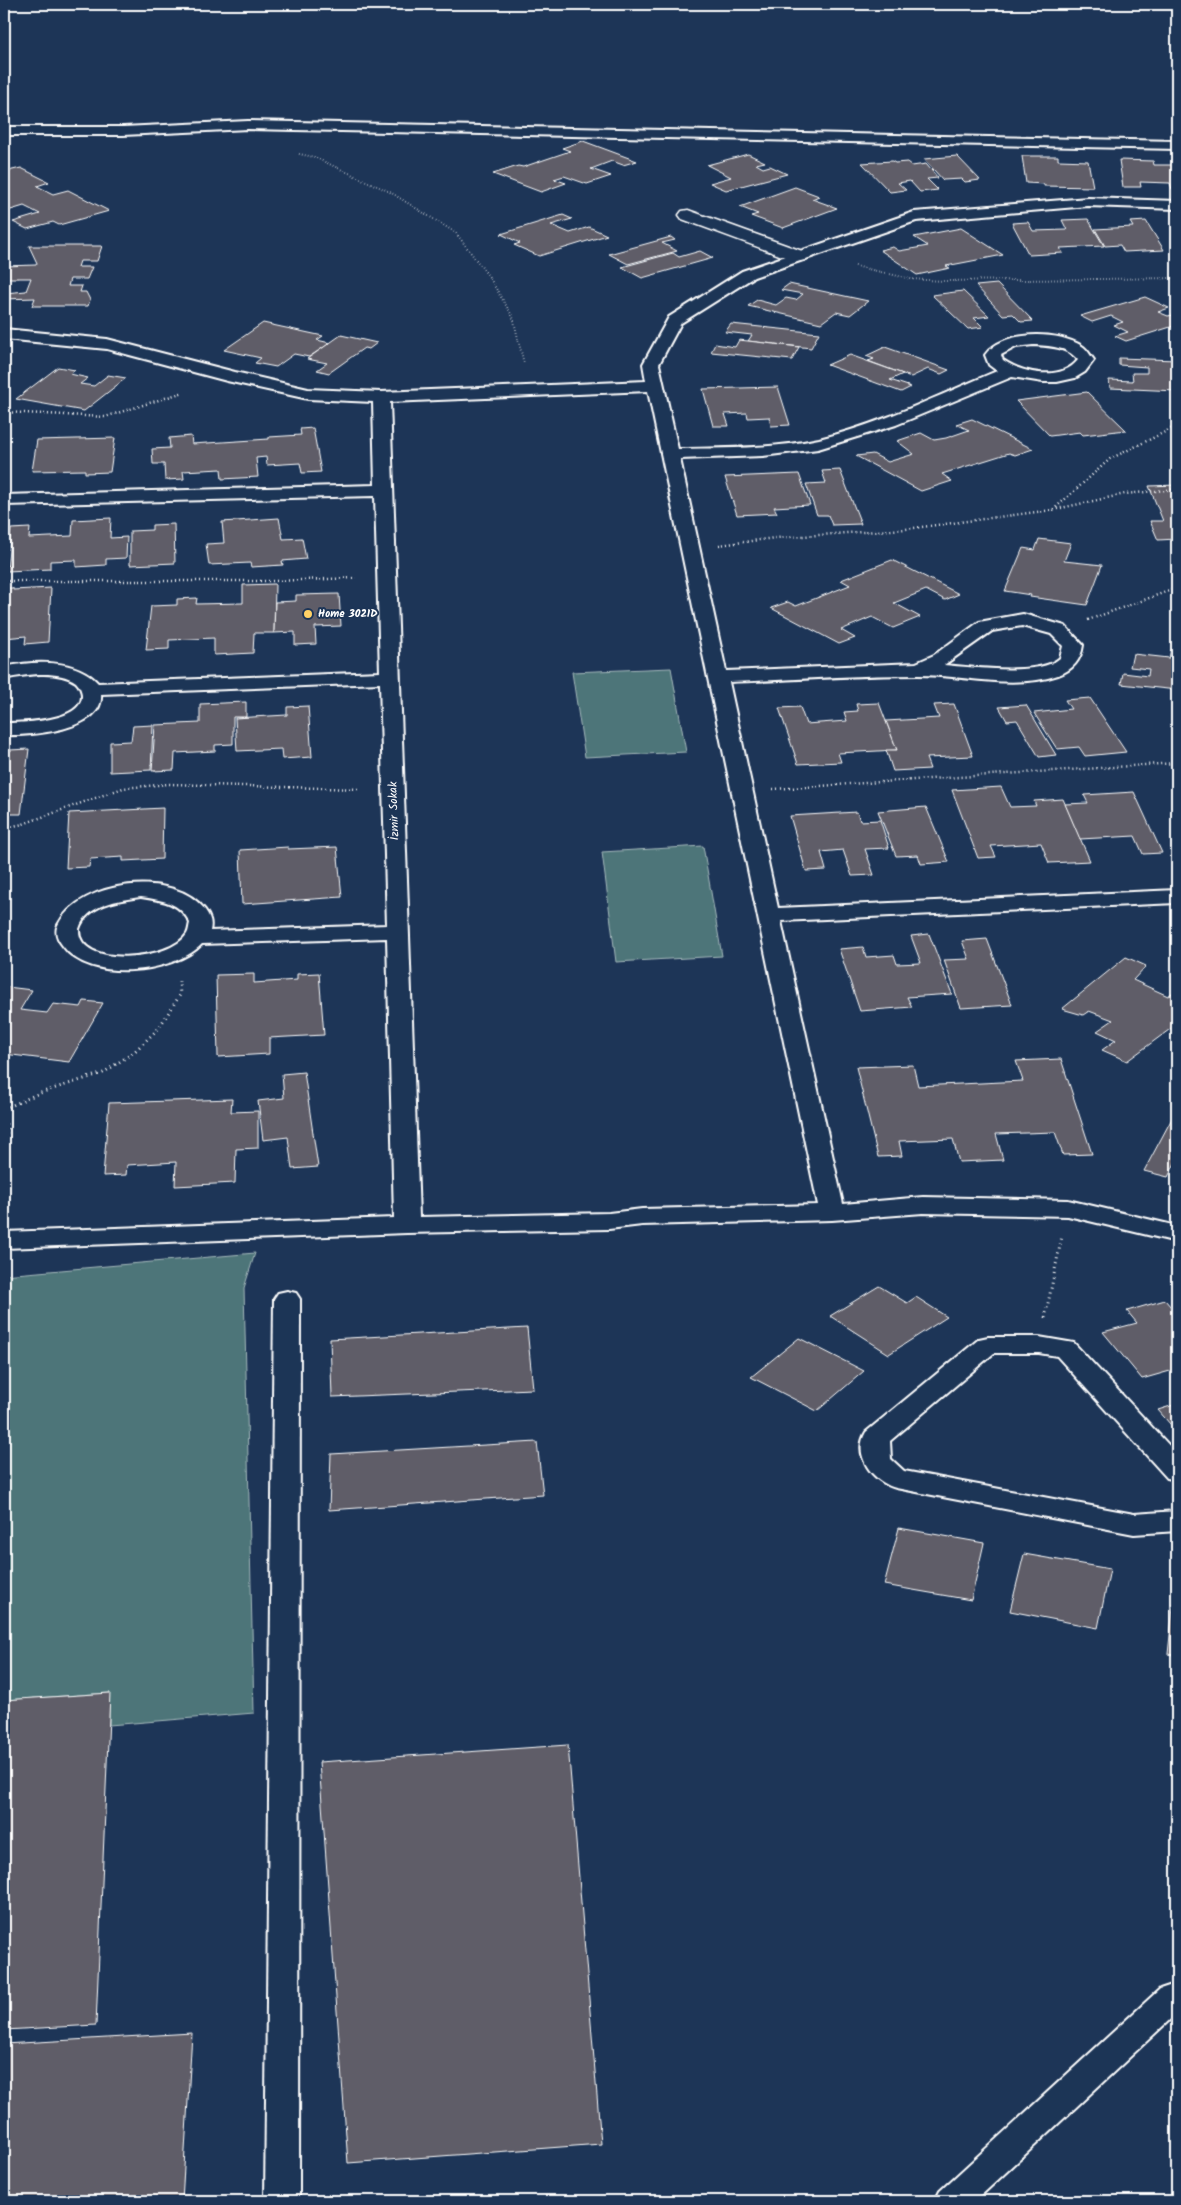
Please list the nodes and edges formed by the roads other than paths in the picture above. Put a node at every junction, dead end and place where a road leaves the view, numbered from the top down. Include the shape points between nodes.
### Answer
1 (4, 131) edge
2 (1177, 145) edge
3 (1177, 205) edge
4 (688, 216) dead end
5 (808, 254) junction
6 (4, 334) edge
7 (1010, 372) junction
8 (656, 386) junction
9 (381, 397) junction
10 (670, 454) junction
11 (384, 490) junction
12 (4, 500) edge
13 (920, 669) junction
14 (4, 673) edge
15 (390, 677) junction
16 (718, 677) junction
17 (91, 689) junction
18 (4, 728) edge
19 (1177, 896) edge
20 (770, 915) junction
21 (399, 931) junction
22 (196, 938) junction
23 (832, 1212) junction
24 (407, 1225) junction
25 (1177, 1234) edge
26 (4, 1240) edge
27 (287, 1299) dead end
28 (1177, 1471) edge
29 (1177, 1522) edge
30 (1172, 1998) dead end
31 (282, 2201) edge
32 (952, 2201) edge

1 - 2 lane via 123,131 248,125
3 - 5 lane via 1088,202 914,217
4 - 5 street
5 - 8 lane via 748,274 675,320 651,364
6 - 9 lane via 107,344 308,394
7 - 7 lane via 1048,378 1063,376 1083,367 1086,360 1075,348 1062,344 1019,341 1001,347 993,355 994,362
7 - 10 lane via 854,434 817,444 765,452
8 - 9 lane
8 - 10 lane
9 - 11 lane, İzmir Sokak
10 - 16 lane
11 - 12 lane
11 - 15 lane, İzmir Sokak
13 - 13 lane via 1027,674 1060,668 1071,658 1073,645 1058,630 1023,620 986,626 941,659
13 - 16 lane
14 - 17 lane via 39,668 59,670 76,675
15 - 17 lane
15 - 21 lane, İzmir Sokak
16 - 20 lane
17 - 18 lane via 92,699 84,710 70,719 50,726
19 - 20 lane
20 - 23 lane
21 - 22 lane
21 - 24 lane, İzmir Sokak
22 - 22 lane via 166,957 144,963 120,964 80,952 69,941 67,928 74,914 89,904 141,891 184,900 196,910 201,923
23 - 24 lane
23 - 25 lane via 923,1204 1068,1208
24 - 26 lane
27 - 31 lane
28 - 29 lane via 1065,1349 1039,1345 988,1346 876,1438 877,1462 896,1479 1134,1524
30 - 32 lane

